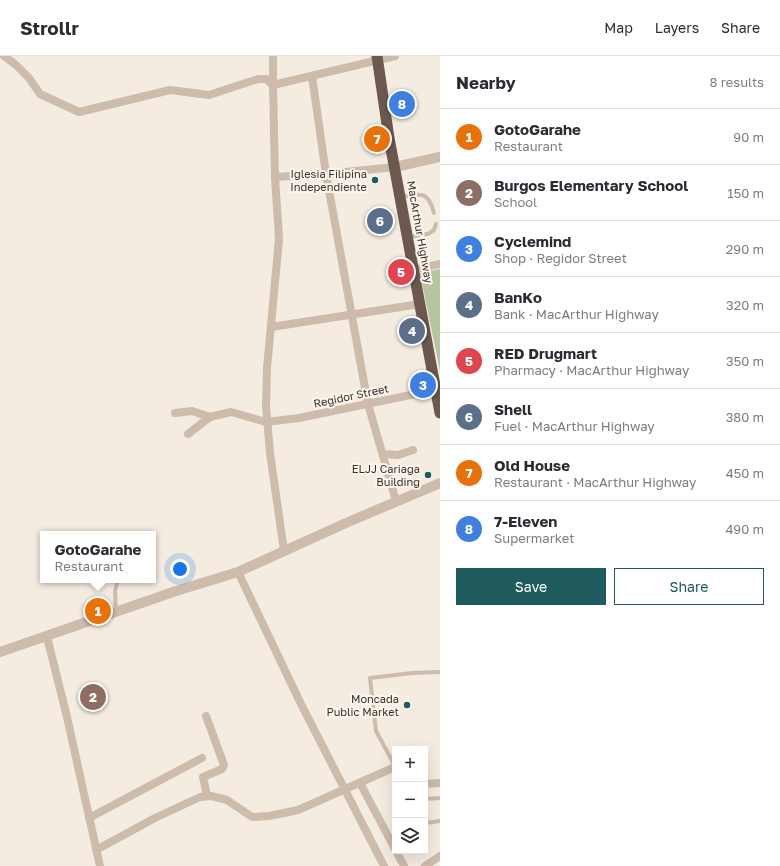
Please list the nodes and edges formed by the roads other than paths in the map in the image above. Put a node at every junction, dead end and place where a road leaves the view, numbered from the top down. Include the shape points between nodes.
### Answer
1 (4, 56) edge
2 (273, 56) edge
3 (395, 56) edge
4 (378, 58) edge
5 (312, 76) junction
6 (273, 85) junction
7 (440, 157) edge
8 (395, 167) junction
9 (326, 174) junction
10 (275, 177) junction
11 (400, 197) junction
12 (434, 213) dead end
13 (436, 224) dead end
14 (407, 238) junction
15 (440, 264) edge
16 (413, 270) junction
17 (420, 304) junction
18 (350, 314) junction
19 (271, 327) junction
20 (438, 389) edge
21 (368, 404) junction
22 (175, 413) dead end
23 (440, 413) edge
24 (210, 417) junction
25 (266, 422) junction
26 (188, 434) dead end
27 (413, 450) dead end
28 (383, 454) junction
29 (440, 483) edge
30 (396, 501) junction
31 (284, 551) junction
32 (238, 572) junction
33 (117, 583) edge
34 (116, 612) junction
35 (47, 637) junction
36 (0, 652) edge
37 (440, 672) edge
38 (206, 716) dead end
39 (202, 758) dead end
40 (392, 761) edge
41 (392, 768) edge
42 (360, 782) junction
43 (440, 783) edge
44 (428, 784) edge
45 (344, 790) junction
46 (206, 796) junction
47 (440, 798) edge
48 (428, 799) edge
49 (89, 818) junction
50 (440, 821) edge
51 (428, 822) edge
52 (392, 844) edge
53 (96, 850) junction
54 (397, 854) edge
55 (440, 856) edge
56 (100, 866) edge
57 (384, 866) edge
58 (404, 866) edge
59 (425, 866) edge

1 - 6 street via 29,78 40,94 79,112 170,90 209,94 258,79 266,79
2 - 6 street
3 - 4 street
4 - 5 street
4 - 8 highway, MacArthur Highway
5 - 6 street
5 - 9 street
6 - 10 street
7 - 8 street
8 - 9 street
8 - 11 highway, MacArthur Highway
9 - 10 street
9 - 18 street
10 - 19 street via 279,239
11 - 12 lane via 426,196 432,204
11 - 14 highway, MacArthur Highway
13 - 14 lane via 434,230 428,234
14 - 16 highway, MacArthur Highway
15 - 16 street
16 - 17 highway, MacArthur Highway
17 - 18 street
17 - 20 highway, MacArthur Highway
18 - 19 street
18 - 21 street
19 - 25 street via 266,368
20 - 21 street, Regidor Street
20 - 23 highway, MacArthur Highway
21 - 25 street, Regidor Street
21 - 28 street
22 - 24 street via 192,411
24 - 25 street via 231,412
24 - 26 street
25 - 31 street
27 - 28 street via 398,455
28 - 30 street
29 - 30 street
30 - 31 street
31 - 32 street
32 - 34 street
32 - 45 street
33 - 34 lane
34 - 35 street
35 - 36 street
35 - 49 street
37 - 40 lane via 370,678 376,731
38 - 46 street via 224,765 222,769 203,777
39 - 49 street
41 - 42 street
42 - 45 street
42 - 52 street
43 - 44 street
45 - 46 street via 298,810 258,817 249,815 227,800
45 - 57 street
46 - 53 street via 181,805
47 - 48 lane
49 - 53 street
50 - 51 lane
53 - 56 street
54 - 58 street
55 - 59 street

